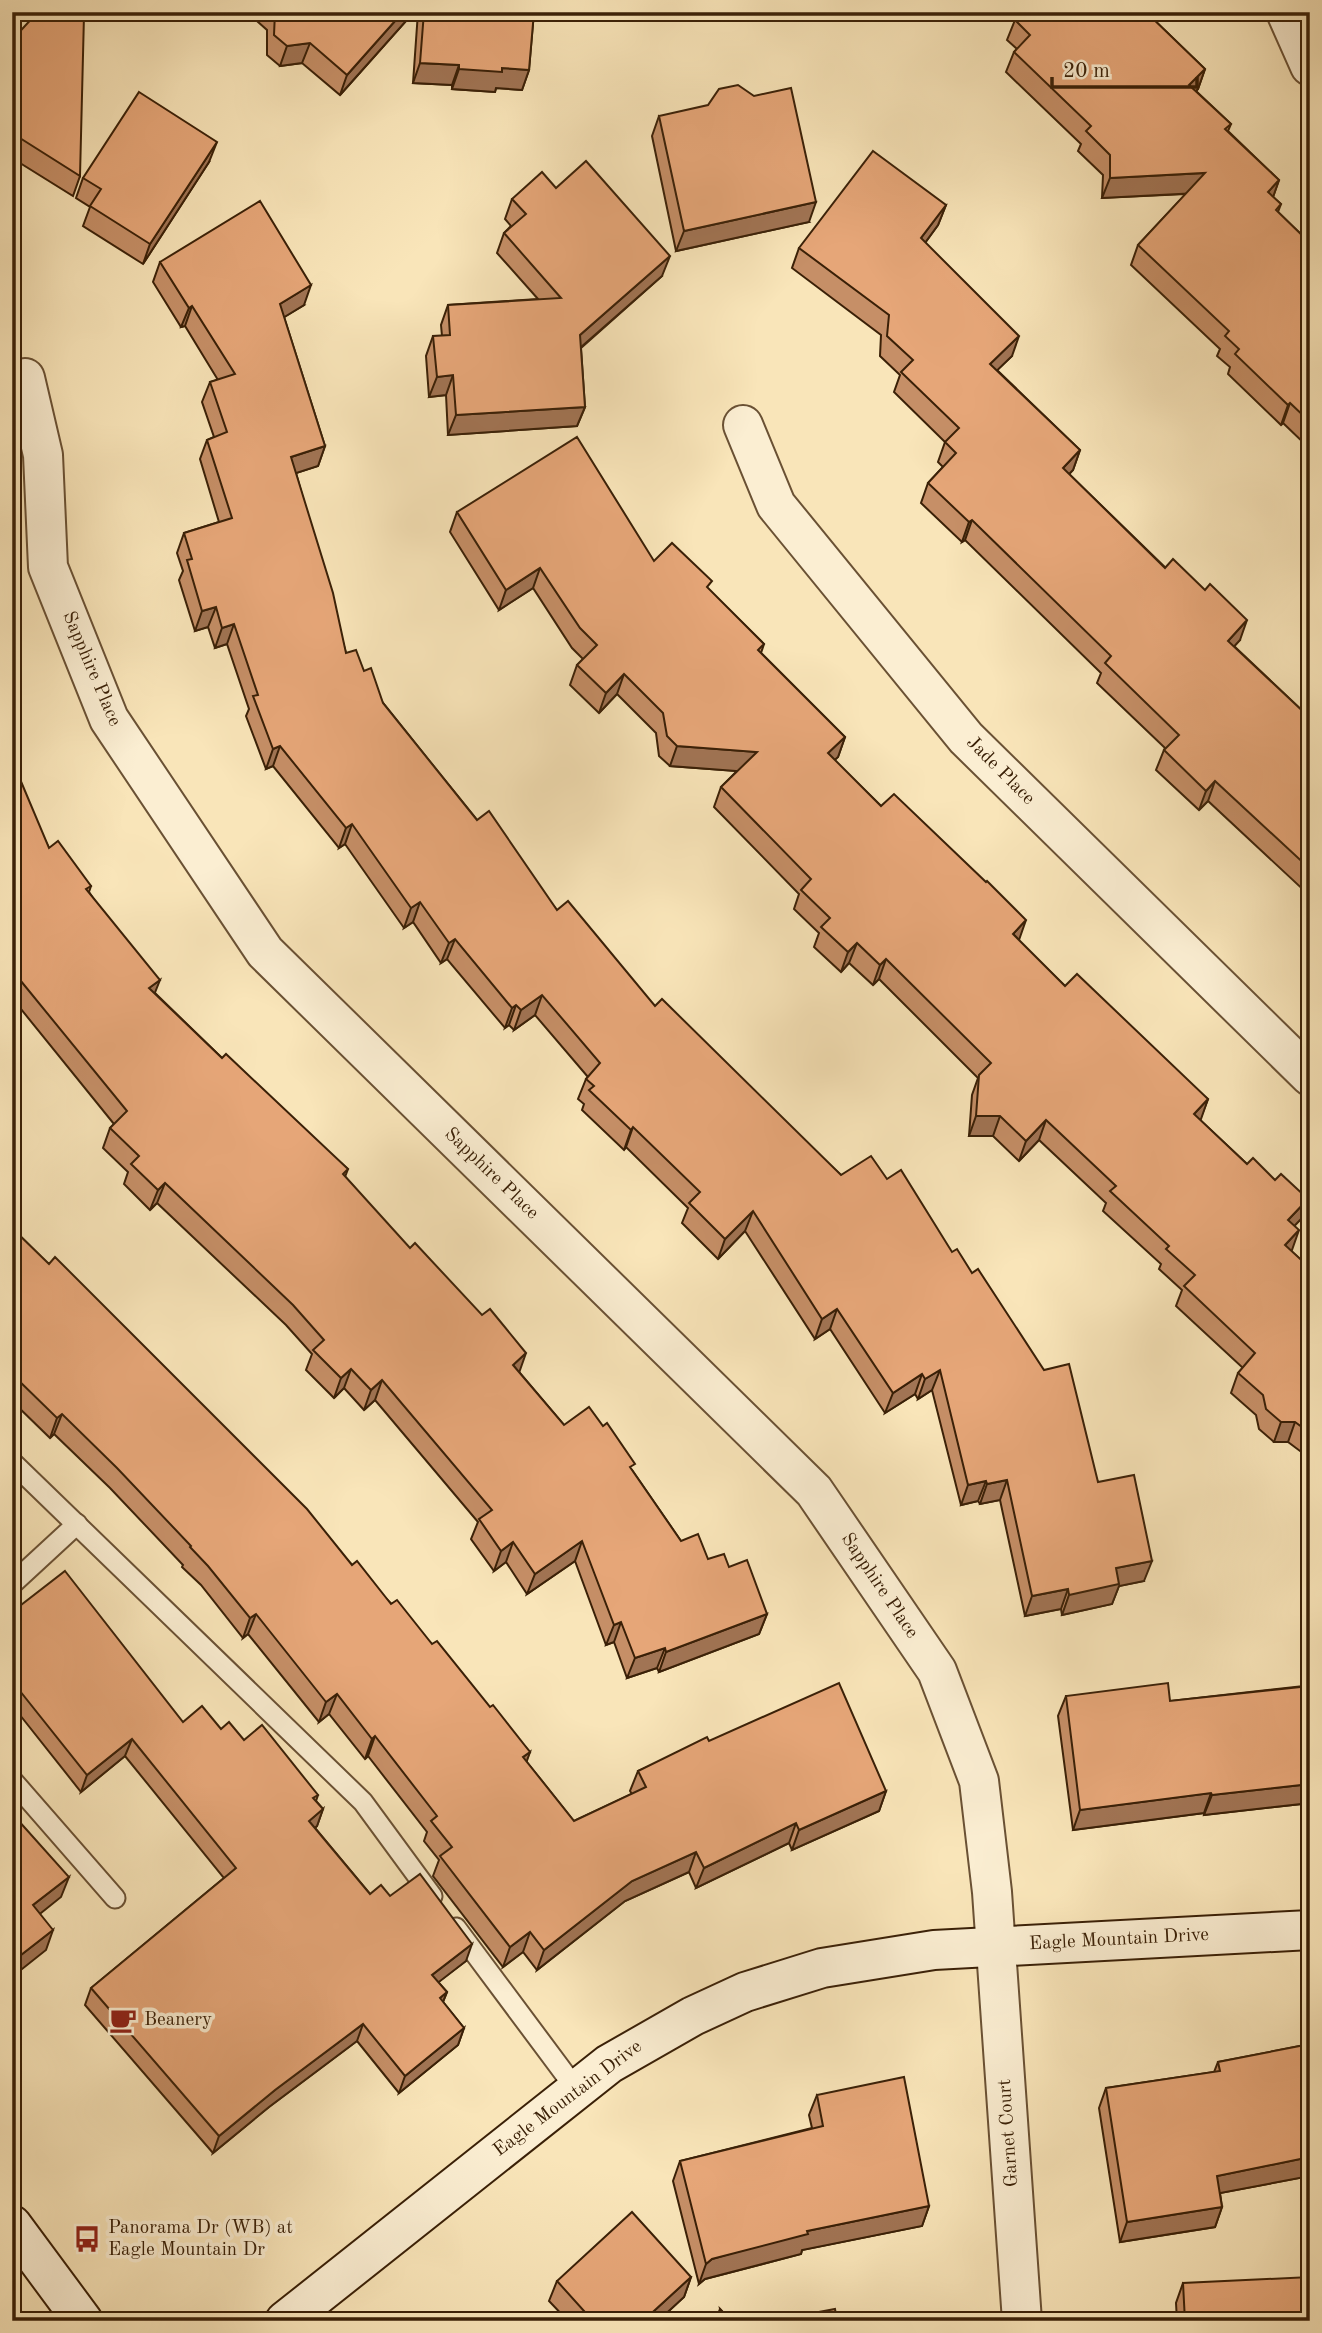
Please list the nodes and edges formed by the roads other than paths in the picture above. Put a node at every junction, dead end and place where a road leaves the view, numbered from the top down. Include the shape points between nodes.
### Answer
1 (1286, 12) edge
2 (1307, 54) edge
3 (24, 378) dead end
4 (743, 425) dead end
5 (1310, 1076) edge
6 (12, 1462) edge
7 (77, 1524) junction
8 (12, 1584) edge
9 (12, 1780) edge
10 (115, 1898) dead end
11 (1310, 1930) edge
12 (996, 1945) junction
13 (576, 2089) junction
14 (12, 2225) edge
15 (83, 2321) edge
16 (285, 2321) edge
17 (1022, 2321) edge

1 - 2 street
3 - 12 street, Sapphire Place via 44,455 48,566 109,719 265,952 814,1492 937,1671 979,1781
4 - 5 street, Jade Place via 776,505 966,738
6 - 7 lane
7 - 8 lane
7 - 13 lane via 363,1802
9 - 10 lane
11 - 12 street, Eagle Mountain Drive
12 - 13 street, Eagle Mountain Drive via 856,1961 745,1992 646,2040
12 - 17 street, Garnet Court
13 - 16 street, Eagle Mountain Drive
14 - 15 street

